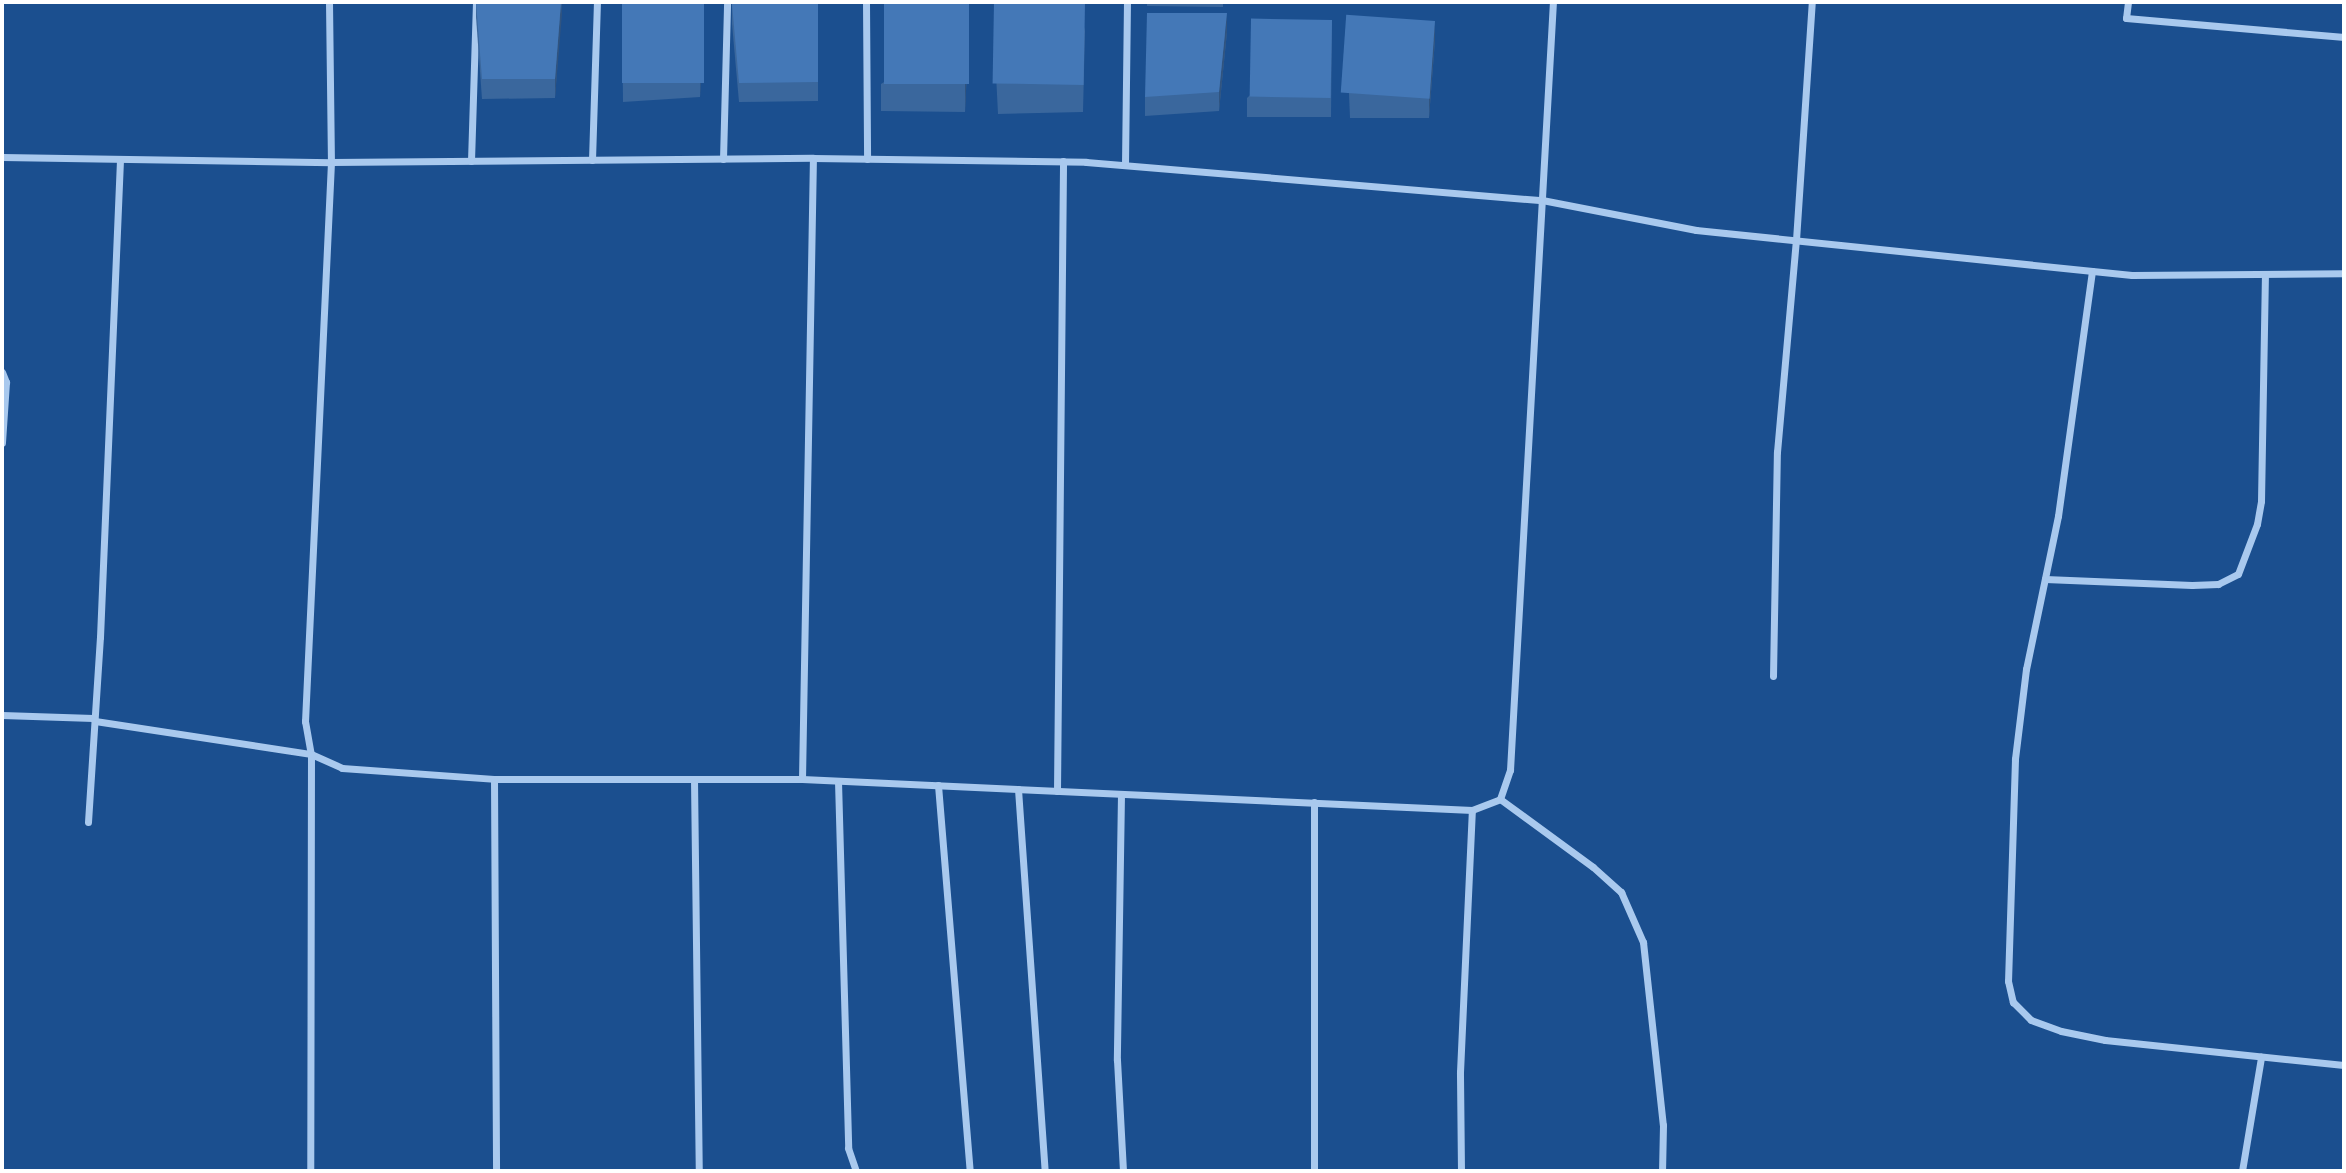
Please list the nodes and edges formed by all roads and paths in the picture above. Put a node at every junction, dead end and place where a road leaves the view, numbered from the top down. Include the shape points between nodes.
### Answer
1 (329, 2) edge
2 (476, 2) edge
3 (597, 2) edge
4 (727, 2) edge
5 (866, 2) edge
6 (1127, 2) edge
7 (1553, 2) edge
8 (1812, 2) edge
9 (2129, 2) edge
10 (2344, 37) edge
11 (2, 157) edge
12 (813, 158) junction
13 (120, 159) junction
14 (723, 159) junction
15 (867, 159) junction
16 (592, 160) junction
17 (471, 161) junction
18 (1063, 161) junction
19 (331, 162) junction
20 (1125, 165) junction
21 (1542, 200) junction
22 (1796, 240) junction
23 (2092, 271) junction
24 (2344, 273) edge
25 (2265, 274) junction
26 (2, 372) edge
27 (2, 443) edge
28 (2045, 579) junction
29 (1773, 676) dead end
30 (2, 715) edge
31 (95, 721) junction
32 (311, 754) junction
33 (494, 779) junction
34 (694, 779) junction
35 (802, 779) junction
36 (838, 781) junction
37 (938, 785) junction
38 (1018, 789) junction
39 (1057, 791) junction
40 (1121, 794) junction
41 (1500, 799) junction
42 (1314, 802) junction
43 (1472, 810) junction
44 (88, 822) dead end
45 (2261, 1057) junction
46 (2344, 1065) edge
47 (310, 1171) edge
48 (496, 1171) edge
49 (699, 1171) edge
50 (856, 1171) edge
51 (970, 1171) edge
52 (1045, 1171) edge
53 (1123, 1171) edge
54 (1314, 1171) edge
55 (1461, 1171) edge
56 (1662, 1171) edge
57 (2242, 1171) edge

1 - 19 street
2 - 17 street
3 - 16 street
4 - 14 street
5 - 15 street
6 - 20 street
7 - 21 street
8 - 22 street
9 - 10 street via 2126,18
11 - 13 street
12 - 14 street
12 - 15 street
12 - 35 street
13 - 19 street
13 - 31 street
14 - 16 street
15 - 18 street
16 - 17 street
17 - 19 street
18 - 20 street
18 - 39 street
19 - 32 street via 305,722
20 - 21 street
21 - 22 street via 1696,230
21 - 41 street via 1510,771
22 - 23 street
22 - 29 street via 1777,452
23 - 25 street
23 - 28 street
24 - 25 street
25 - 28 street via 2261,501 2238,574 2218,584 2192,586
26 - 27 street via 6,382
28 - 45 street via 2026,669 2015,759 2008,981 2013,1002 2031,1020 2061,1031
30 - 31 street
31 - 32 street
31 - 44 street
32 - 33 street via 342,768
32 - 47 street
33 - 34 street
33 - 48 street
34 - 35 street
34 - 49 street
35 - 36 street
36 - 37 street
36 - 50 street via 848,1148
37 - 38 street
37 - 51 street
38 - 39 street
38 - 52 street
39 - 40 street
40 - 42 street
40 - 53 street via 1117,1060
41 - 43 street
41 - 56 street via 1593,866 1621,892 1643,942 1662,1125
42 - 43 street
42 - 54 street
43 - 55 street via 1460,1072
45 - 46 street
45 - 57 street

